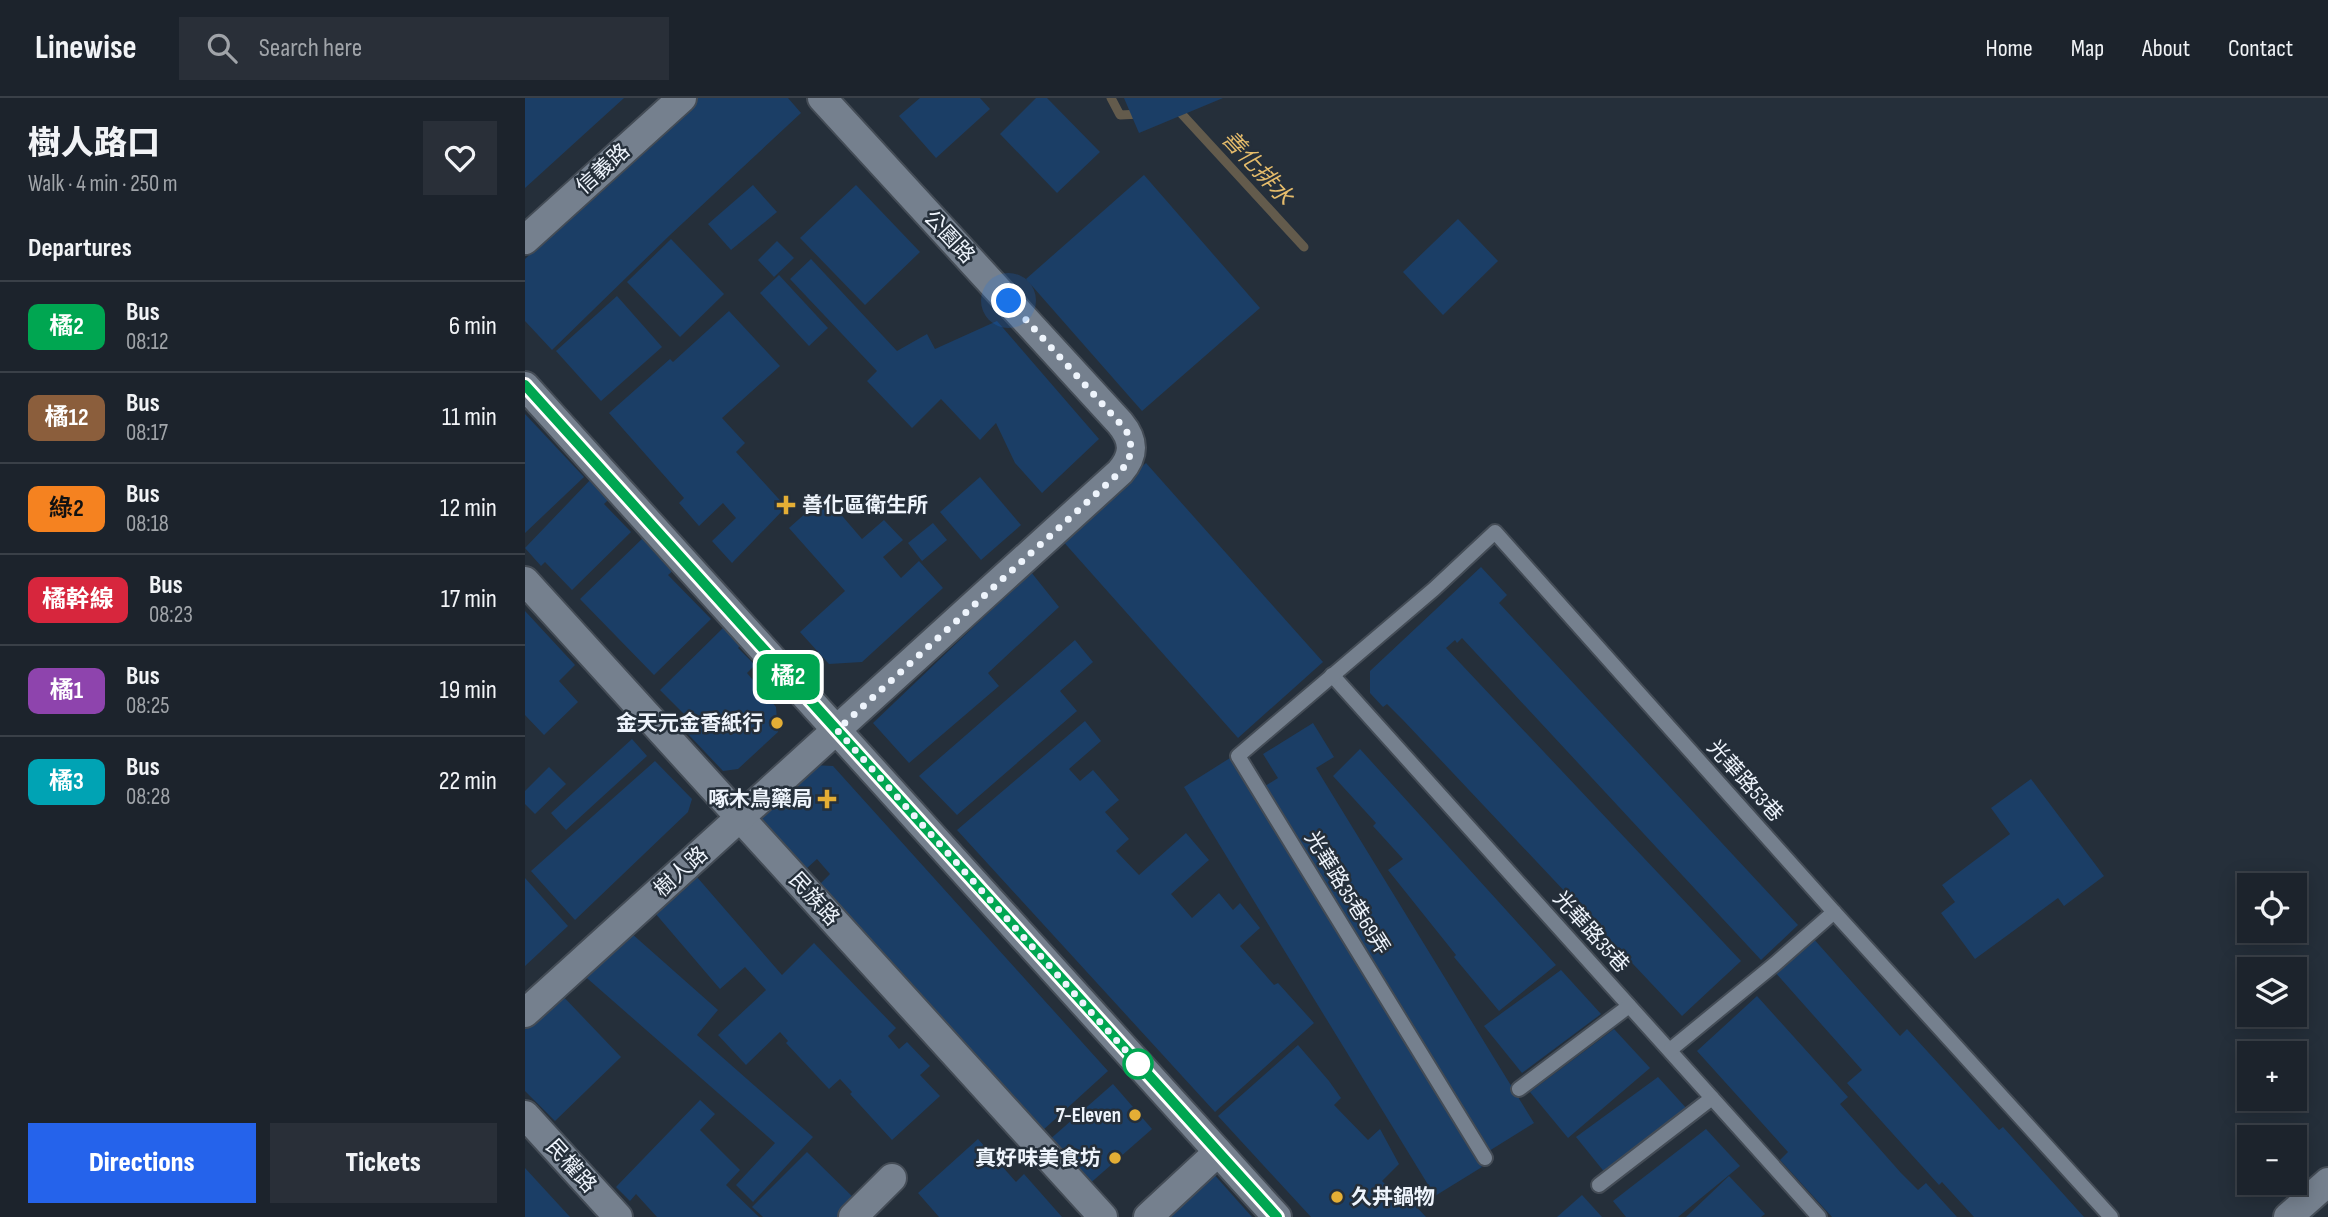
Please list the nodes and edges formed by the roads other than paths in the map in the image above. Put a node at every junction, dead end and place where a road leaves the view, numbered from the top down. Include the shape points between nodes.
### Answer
1 (682, 98) edge
2 (822, 98) edge
3 (525, 240) edge
4 (525, 386) edge
5 (525, 581) edge
6 (1332, 675) junction
7 (837, 730) junction
8 (740, 818) junction
9 (1834, 912) junction
10 (1629, 1006) junction
11 (525, 1013) edge
12 (1670, 1050) junction
13 (1519, 1089) dead end
14 (1712, 1098) junction
15 (525, 1115) edge
16 (1218, 1152) junction
17 (1485, 1158) dead end
18 (893, 1178) dead end
19 (1599, 1185) dead end
20 (2326, 1189) edge
21 (618, 1217) edge
22 (853, 1217) edge
23 (1103, 1217) edge
24 (1148, 1217) edge
25 (1277, 1217) edge
26 (1819, 1217) edge
27 (2111, 1217) edge
28 (2288, 1217) edge

1 - 3 street, 信義路
2 - 7 street, 公園路 via 1120,423 1132,452 1120,472
4 - 7 street
5 - 8 street, 民族路
6 - 9 lane, 光華路53巷 via 1495,532
6 - 10 lane, 光華路35巷
6 - 17 lane, 光華路35巷69弄 via 1238,756
7 - 8 street, 樹人路
7 - 16 street
8 - 11 street, 樹人路
8 - 23 street, 民族路
9 - 12 lane
9 - 27 lane, 光華路53巷
10 - 12 lane, 光華路35巷
10 - 13 lane
12 - 14 lane, 光華路35巷
14 - 19 lane
14 - 26 lane, 光華路35巷
15 - 21 street, 民權路
16 - 24 street
16 - 25 street
18 - 22 street
20 - 28 street

